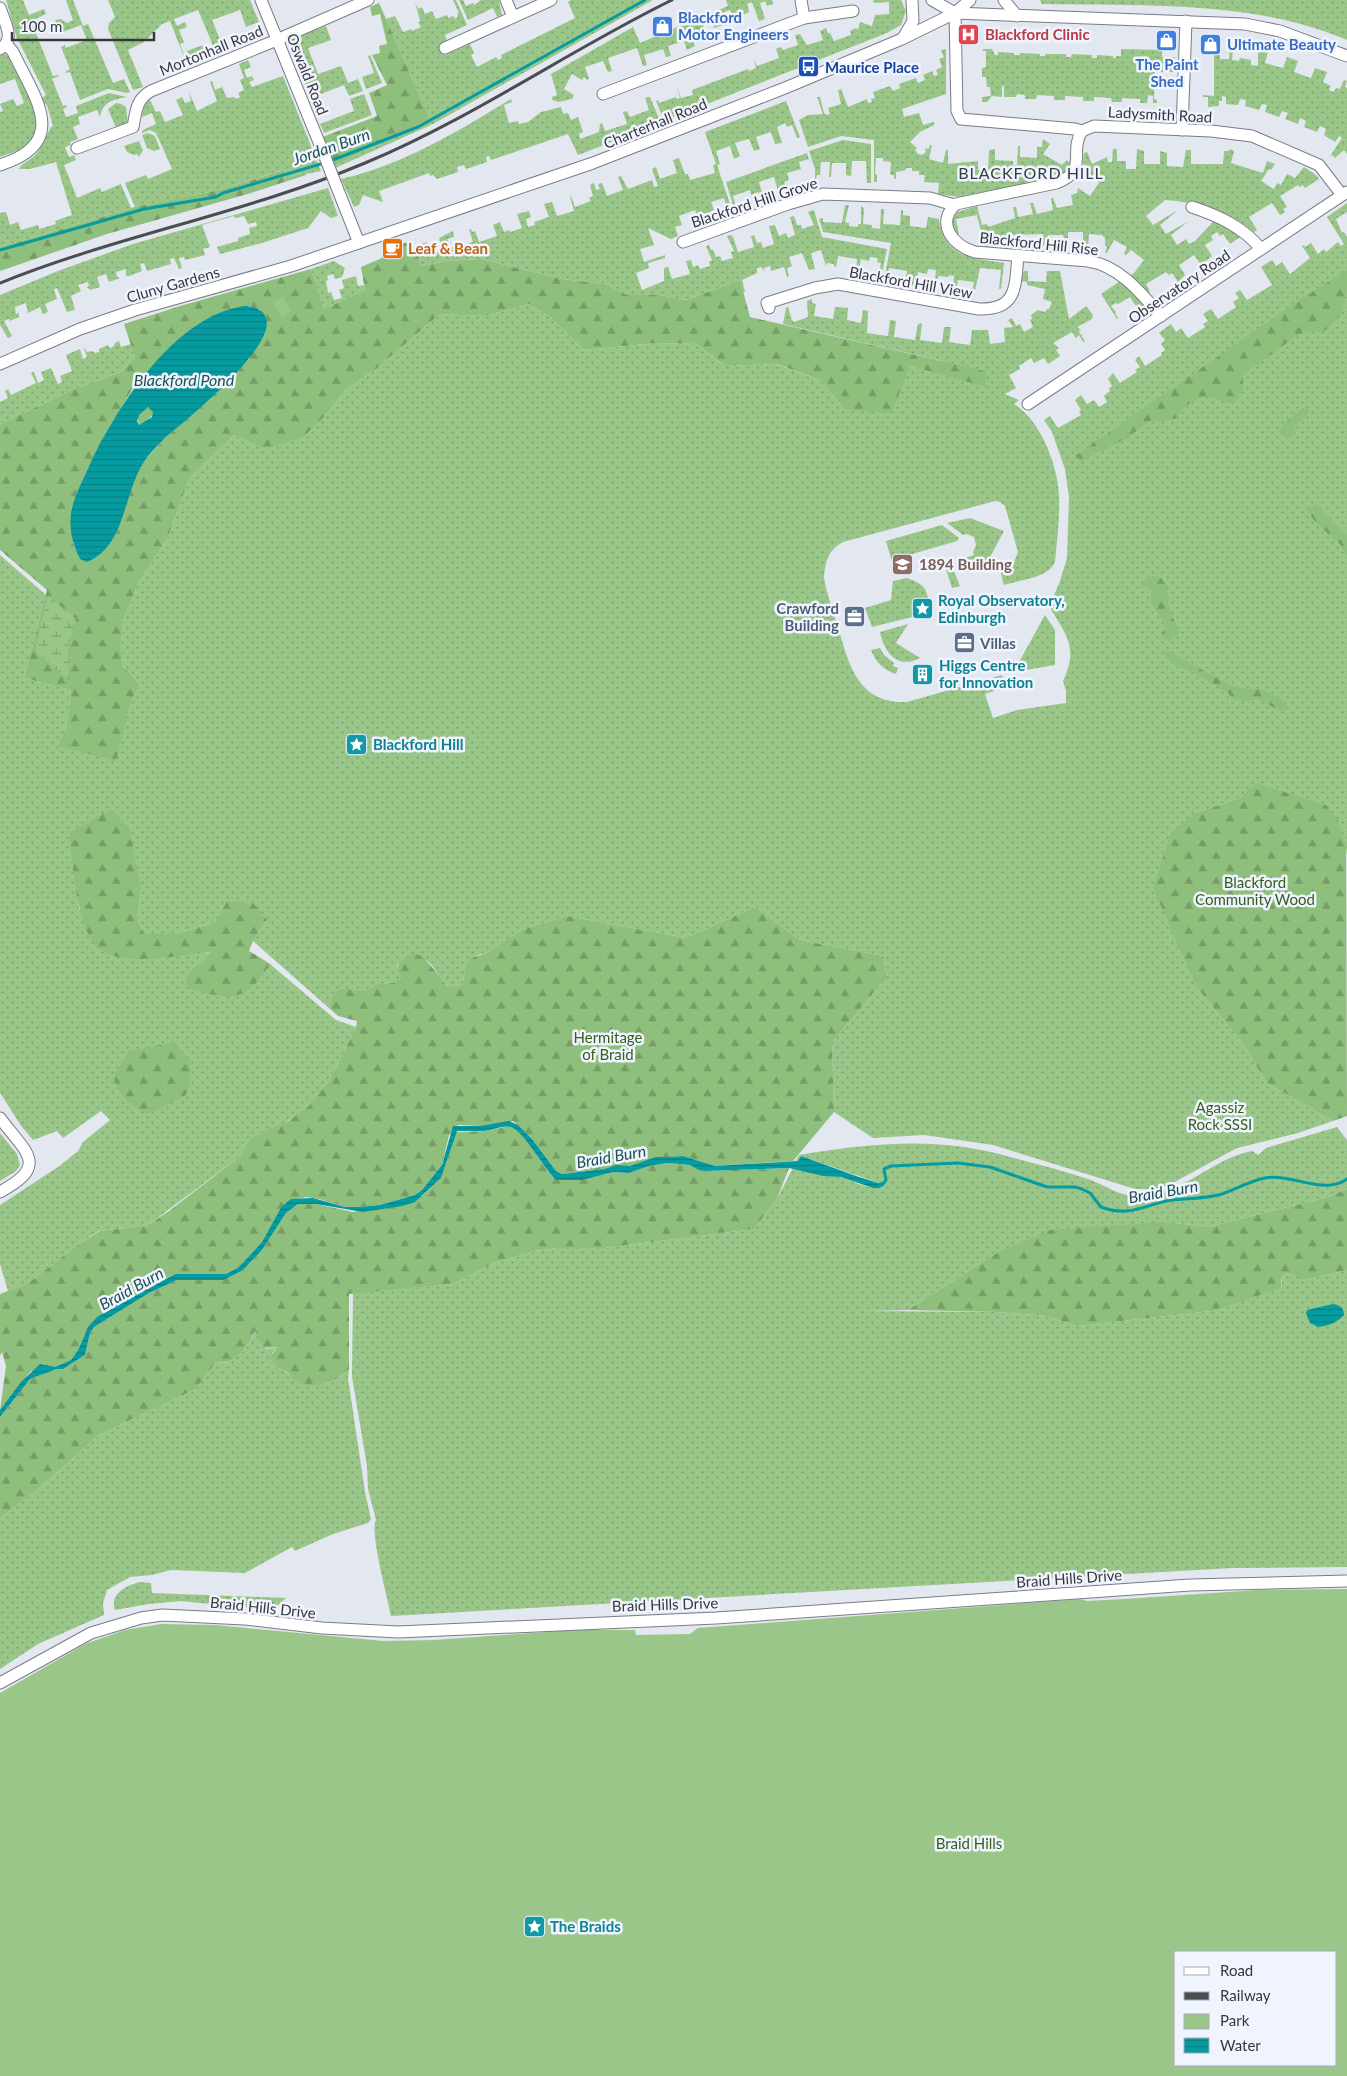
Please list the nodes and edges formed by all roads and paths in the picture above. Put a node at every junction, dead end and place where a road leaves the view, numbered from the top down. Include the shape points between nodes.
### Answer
1 (262, 0) edge
2 (368, 0) edge
3 (506, 0) edge
4 (551, 0) edge
5 (801, 0) edge
6 (912, 0) edge
7 (932, 0) edge
8 (970, 0) edge
9 (1004, 0) edge
10 (0, 8) edge
11 (853, 11) dead end
12 (956, 13) junction
13 (1017, 16) junction
14 (514, 17) junction
15 (804, 18) junction
16 (1186, 21) junction
17 (902, 39) junction
18 (278, 40) junction
19 (3, 47) edge
20 (445, 48) dead end
21 (1347, 56) edge
22 (603, 94) dead end
23 (1182, 130) junction
24 (1082, 131) junction
25 (77, 148) dead end
26 (7, 166) edge
27 (1345, 194) edge
28 (954, 205) junction
29 (1192, 207) dead end
30 (683, 242) dead end
31 (358, 243) junction
32 (1261, 249) junction
33 (1018, 255) junction
34 (769, 308) dead end
35 (1161, 316) junction
36 (0, 364) edge
37 (1028, 404) dead end
38 (0, 1118) edge
39 (0, 1192) edge
40 (1347, 1581) edge
41 (0, 1683) edge

1 - 18 street, Oswald Road
2 - 18 street, Mortonhall Road
3 - 14 street
4 - 14 street
5 - 15 street
6 - 17 street via 913,21
7 - 12 street
8 - 12 street
9 - 13 street
10 - 19 street via 9,36
11 - 15 street
12 - 13 street
12 - 17 street, Charterhall Road
12 - 24 street, Ladysmith Road via 959,116 964,120
13 - 16 street
14 - 20 street
15 - 22 street
16 - 21 street via 1264,27
16 - 23 street
17 - 31 street, Charterhall Road via 615,155
18 - 25 street, Mortonhall Road via 147,93 137,104 133,127
18 - 31 street, Oswald Road, bridge
19 - 26 street via 13,52 43,120 41,133 32,148
23 - 24 street, Ladysmith Road via 1094,126
23 - 27 street, Ladysmith Road via 1242,134 1277,146 1319,165
24 - 28 street via 1077,167 1070,177 1056,183
27 - 32 street, Observatory Road
28 - 30 street, Blackford Hill Grove via 930,198 823,194
28 - 33 street, Blackford Hill Rise via 948,226 957,244 976,252
29 - 32 street via 1233,225
31 - 36 street, Cluny Gardens via 291,266 135,310 47,342
32 - 35 street, Observatory Road
33 - 34 street, Blackford Hill View via 1013,294 1006,303 991,309 838,284 767,303
33 - 35 street, Blackford Hill Rise via 1088,261 1105,266 1127,280
35 - 37 street, Observatory Road
38 - 39 street via 28,1156 30,1165 25,1176
40 - 41 street, Braid Hills Drive via 1190,1585 716,1618 412,1631 322,1628 245,1619 162,1615 90,1632

